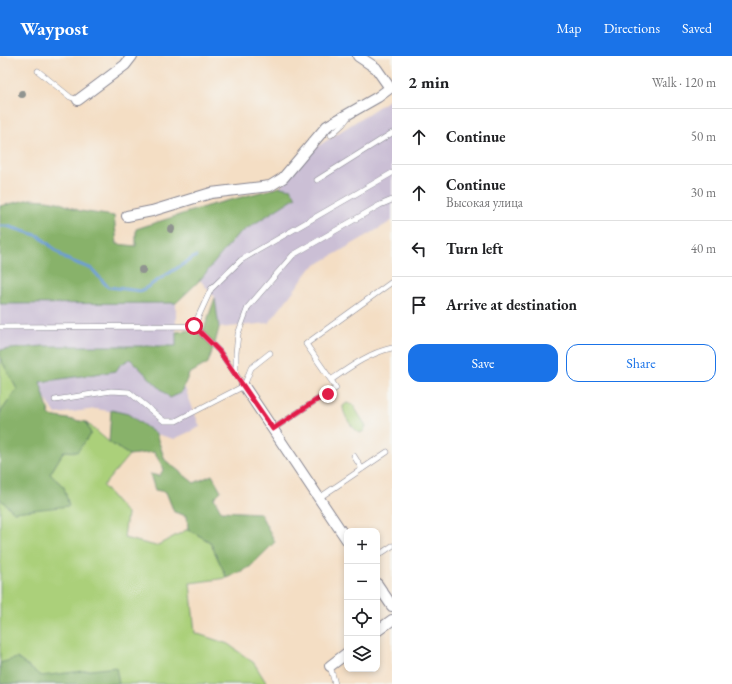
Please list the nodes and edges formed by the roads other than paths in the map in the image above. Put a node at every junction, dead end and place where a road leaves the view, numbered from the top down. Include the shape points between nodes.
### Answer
1 (132, 56) edge
2 (358, 56) edge
3 (38, 71) dead end
4 (391, 88) edge
5 (78, 100) joint
6 (353, 111) junction
7 (392, 133) edge
8 (331, 135) dead end
9 (392, 173) edge
10 (317, 180) dead end
11 (392, 200) edge
12 (127, 216) dead end
13 (392, 282) edge
14 (194, 326) junction
15 (0, 327) edge
16 (392, 348) edge
17 (270, 353) dead end
18 (236, 375) junction
19 (331, 380) junction
20 (244, 386) junction
21 (55, 400) dead end
22 (273, 429) junction
23 (388, 452) dead end
24 (354, 456) dead end
25 (362, 469) junction
26 (318, 498) junction
27 (344, 536) edge
28 (392, 546) edge
29 (380, 554) edge
30 (380, 588) edge
31 (392, 606) edge
32 (392, 620) edge
33 (380, 629) edge
34 (344, 655) edge
35 (330, 666) joint
36 (335, 684) edge

1 - 5 street via 125,65
2 - 4 street via 376,68
3 - 5 lane via 70,97
4 - 6 street
6 - 8 lane
6 - 12 street via 327,126 283,178 270,186 211,193
7 - 10 lane
9 - 14 lane via 241,260 211,289
11 - 18 lane via 294,255 248,307 238,334
13 - 19 lane via 306,344
14 - 15 lane
14 - 18 lane via 219,351
16 - 19 lane via 381,350 361,360
17 - 20 lane via 250,368
18 - 20 lane
19 - 22 lane via 336,388
20 - 21 lane via 176,421 164,421 129,392 111,391
20 - 22 street
22 - 26 street
23 - 25 lane
24 - 25 lane
25 - 26 lane
26 - 27 street
28 - 29 lane
30 - 31 street
32 - 33 street
34 - 35 street
35 - 36 lane

